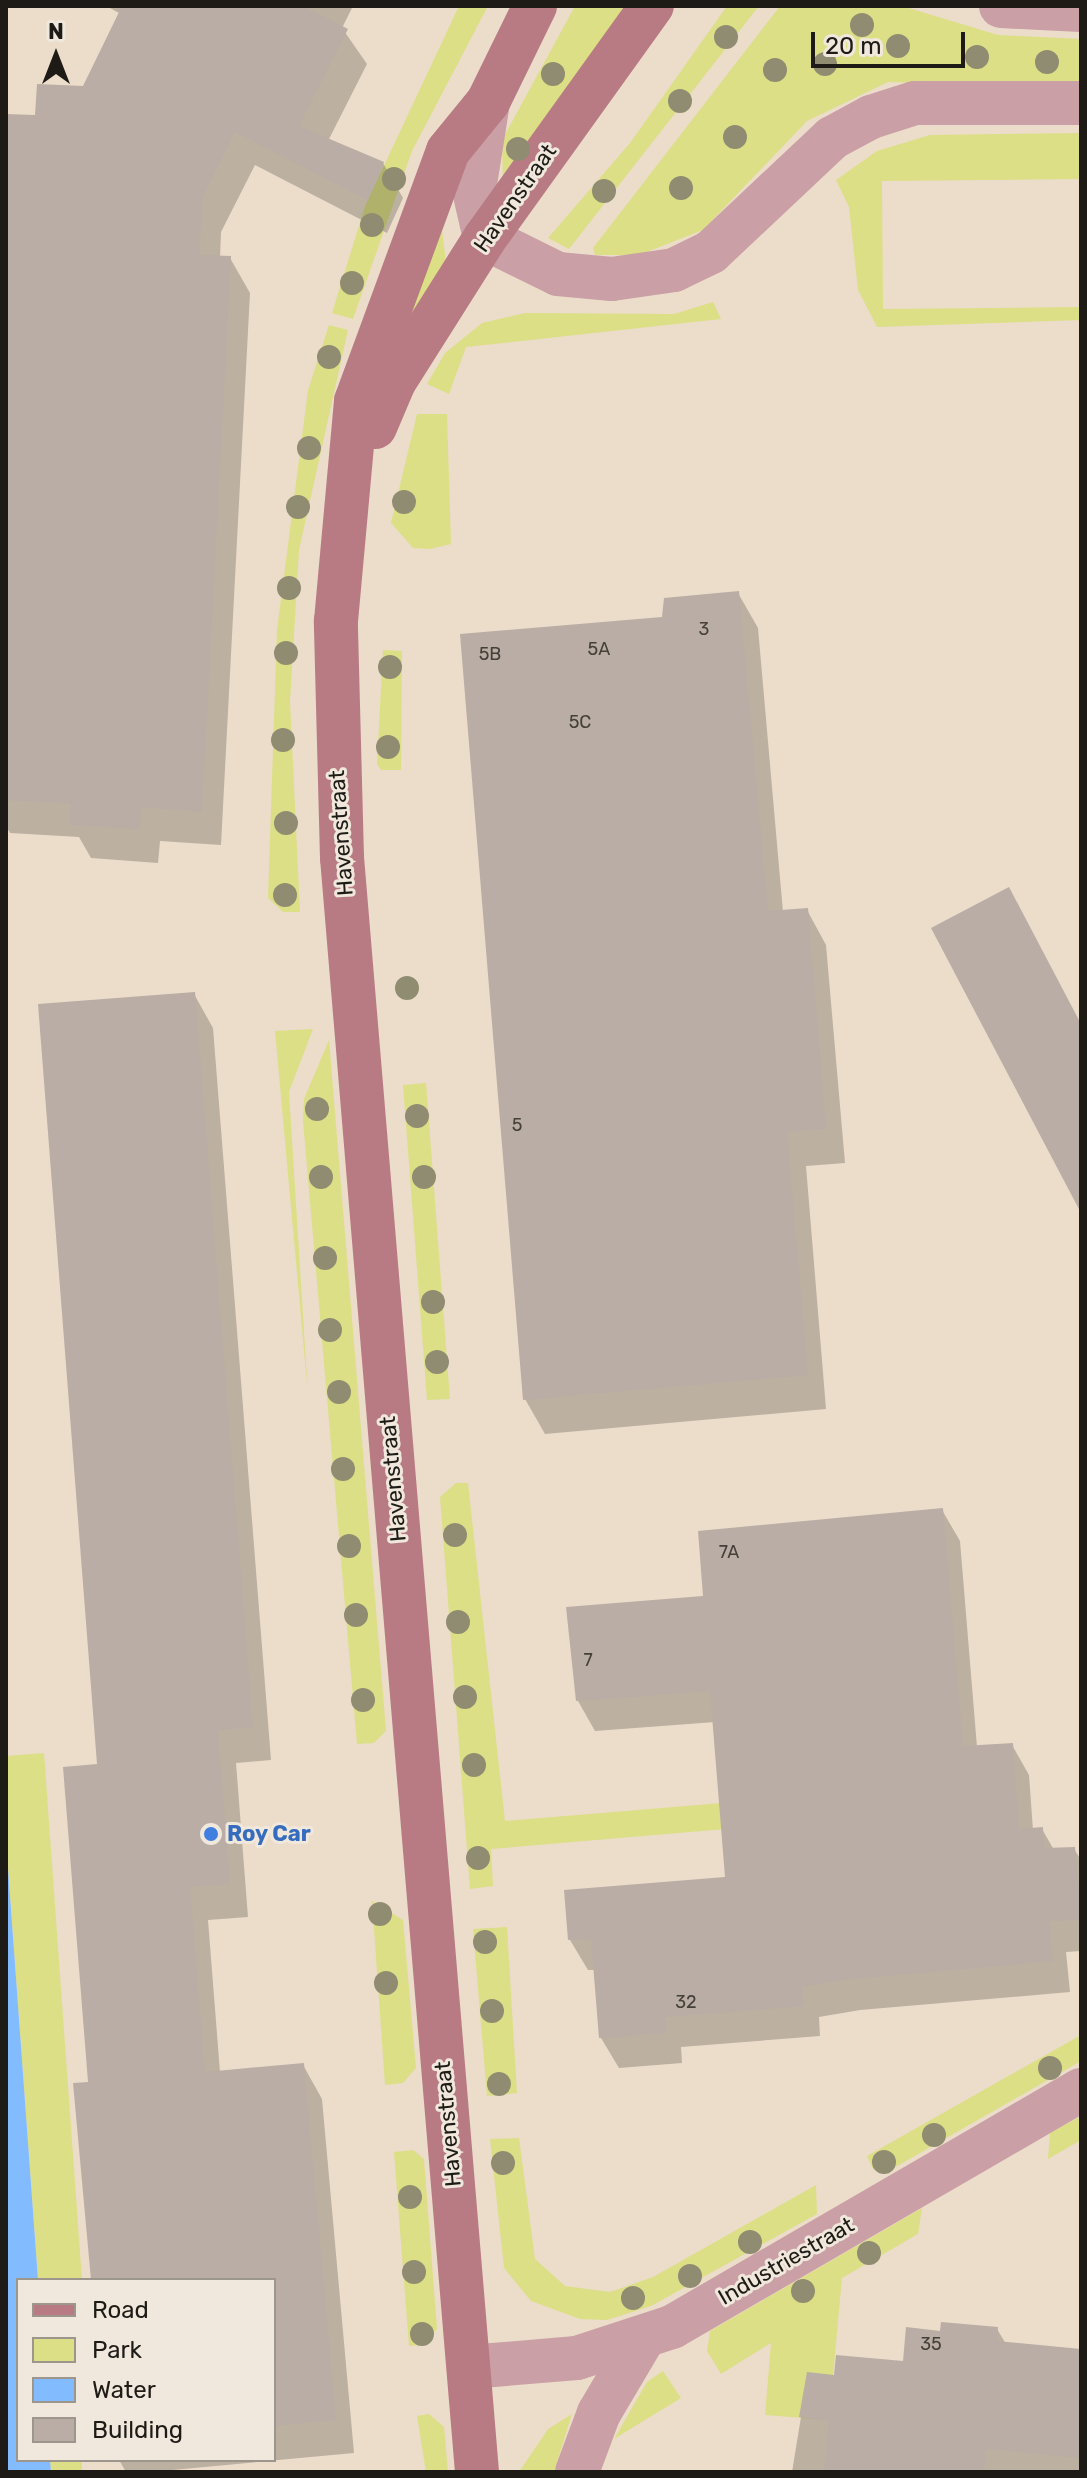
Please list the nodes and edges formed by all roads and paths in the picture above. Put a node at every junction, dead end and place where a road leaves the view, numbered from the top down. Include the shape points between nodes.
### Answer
1 (535, 6) edge
2 (652, 6) edge
3 (1001, 6) edge
4 (1081, 10) edge
5 (488, 102) junction
6 (1081, 103) edge
7 (485, 238) junction
8 (352, 485) junction
9 (1081, 2090) edge
10 (644, 2337) junction
11 (469, 2367) junction
12 (477, 2472) edge
13 (577, 2472) edge

1 - 5 street, Havenstraat
2 - 7 street, Havenstraat
3 - 4 street
5 - 7 street via 474,190
5 - 8 street, Havenstraat via 448,151 356,401
6 - 7 street via 915,103 871,117 821,147 739,233 674,270 645,278 558,274
7 - 8 street, Havenstraat via 394,382
8 - 11 street, Havenstraat via 336,621 337,782
9 - 10 street, Industriestraat
10 - 11 street, Industriestraat via 577,2358
10 - 13 street via 599,2413
11 - 12 street, Havenstraat

